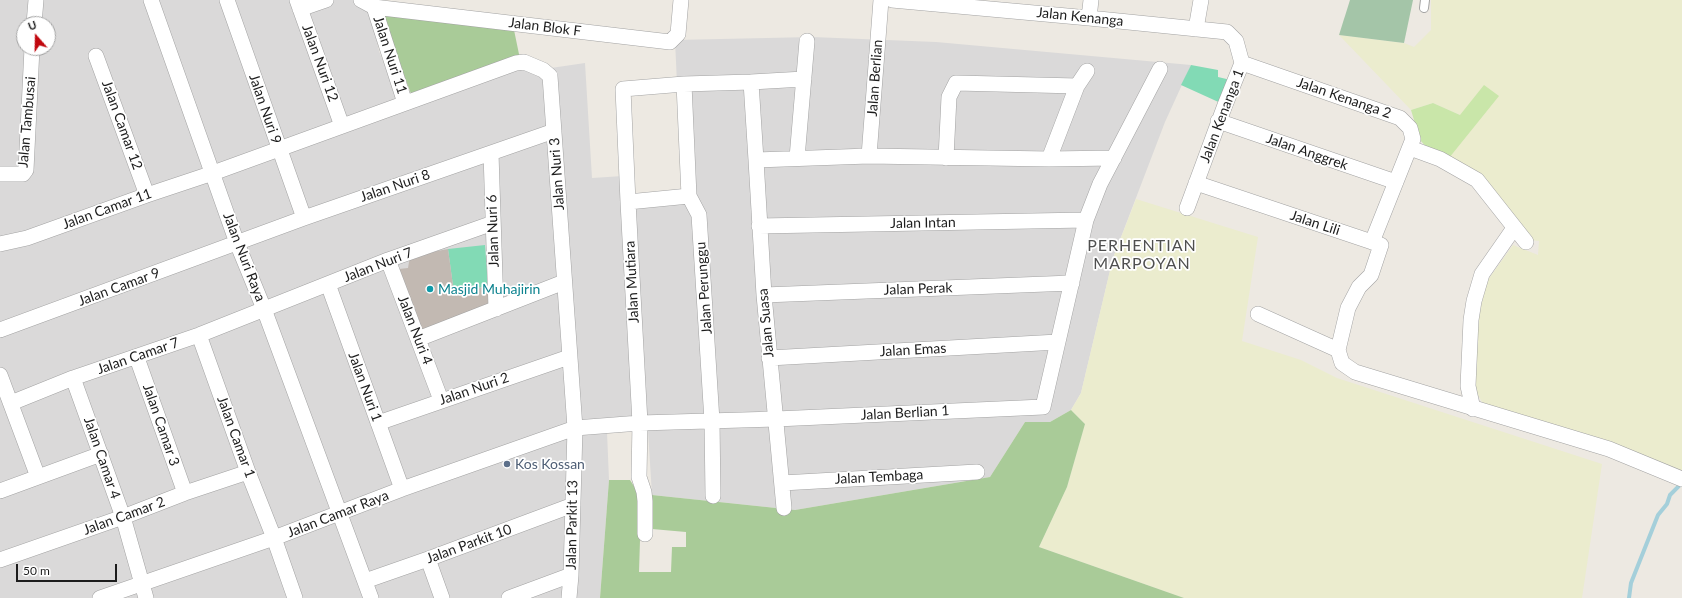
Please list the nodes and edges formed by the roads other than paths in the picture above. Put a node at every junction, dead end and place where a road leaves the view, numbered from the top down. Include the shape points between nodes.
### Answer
1 (36, 0) edge
2 (151, 0) edge
3 (227, 0) edge
4 (326, 0) edge
5 (361, 0) edge
6 (681, 0) edge
7 (881, 0) edge
8 (892, 0) edge
9 (1091, 0) edge
10 (1201, 0) edge
11 (376, 3) edge
12 (299, 4) edge
13 (35, 16) edge
14 (1089, 18) junction
15 (1196, 29) junction
16 (807, 41) dead end
17 (32, 56) edge
18 (96, 56) dead end
19 (1242, 63) junction
20 (1160, 69) dead end
21 (1087, 71) dead end
22 (804, 79) junction
23 (752, 82) junction
24 (684, 84) junction
25 (1078, 86) junction
26 (405, 103) junction
27 (1218, 121) junction
28 (342, 126) junction
29 (554, 131) junction
30 (1410, 148) junction
31 (280, 149) junction
32 (491, 153) junction
33 (869, 156) junction
34 (797, 158) junction
35 (946, 158) junction
36 (1114, 158) junction
37 (1049, 159) junction
38 (756, 160) junction
39 (213, 173) junction
40 (0, 174) edge
41 (1396, 182) junction
42 (1196, 184) junction
43 (147, 195) junction
44 (689, 196) junction
45 (628, 202) junction
46 (1187, 208) dead end
47 (304, 218) junction
48 (1086, 220) junction
49 (493, 223) junction
50 (759, 226) junction
51 (1514, 228) junction
52 (1372, 242) junction
53 (1526, 242) dead end
54 (0, 244) edge
55 (237, 244) junction
56 (388, 260) junction
57 (564, 282) junction
58 (1072, 283) junction
59 (328, 284) junction
60 (764, 295) junction
61 (264, 309) junction
62 (496, 309) junction
63 (1258, 314) dead end
64 (0, 330) edge
65 (199, 335) junction
66 (418, 339) junction
67 (1058, 342) junction
68 (1338, 350) junction
69 (569, 357) junction
70 (137, 358) junction
71 (769, 358) junction
72 (0, 375) edge
73 (73, 378) junction
74 (440, 400) junction
75 (10, 403) junction
76 (1473, 409) junction
77 (776, 419) junction
78 (712, 421) junction
79 (378, 423) junction
80 (640, 423) junction
81 (575, 428) junction
82 (101, 454) junction
83 (248, 472) junction
84 (976, 472) dead end
85 (38, 477) junction
86 (1679, 478) edge
87 (782, 482) junction
88 (402, 489) junction
89 (0, 491) edge
90 (185, 493) junction
91 (713, 496) dead end
92 (573, 505) junction
93 (784, 508) dead end
94 (339, 513) junction
95 (122, 517) junction
96 (645, 534) dead end
97 (274, 538) junction
98 (428, 559) junction
99 (0, 560) edge
100 (571, 575) junction
101 (365, 581) junction
102 (141, 584) junction
103 (100, 598) edge
104 (146, 598) edge
105 (295, 598) edge
106 (371, 598) edge
107 (442, 598) edge
108 (510, 598) edge
109 (569, 598) edge

1 - 13 street
2 - 39 street, Jalan Nuri Raya
3 - 31 street, Jalan Nuri 9
4 - 12 street
5 - 11 street
6 - 11 street, Jalan Blok F via 678,34 670,42
7 - 33 street, Jalan Berlian
8 - 14 street, Jalan Kenanga
9 - 14 street
10 - 15 street
11 - 26 street, Jalan Nuri 11
12 - 28 street, Jalan Nuri 12
14 - 15 street, Jalan Kenanga
15 - 19 street, Jalan Kenanga 1 via 1227,32 1236,41
16 - 22 street
17 - 40 street, Jalan Tambusai via 26,170 23,174
18 - 43 street, Jalan Camar 12
19 - 27 street, Jalan Kenanga 1
19 - 30 street, Jalan Kenanga 2 via 1400,118 1410,128 1413,139
20 - 36 street, Jalan Berlian 1
21 - 25 street
22 - 23 street
22 - 34 street
23 - 24 street
23 - 38 street, Jalan Suasa
24 - 44 street, Jalan Perunggu
24 - 45 street, Jalan Mutiara via 623,89
25 - 35 street via 956,83 949,97
25 - 37 street
26 - 28 street, Jalan Camar 11
26 - 29 street, Jalan Nuri 3 via 524,62 550,76
27 - 41 street, Jalan Anggrek
27 - 42 street, Jalan Kenanga 1
28 - 31 street, Jalan Camar 11
29 - 32 street, Jalan Nuri 8
29 - 57 street, Jalan Nuri 3
30 - 41 street, Jalan Kenanga 2
30 - 51 street via 1440,159 1477,180
31 - 39 street, Jalan Camar 11
31 - 47 street, Jalan Nuri 9
32 - 47 street, Jalan Nuri 8
32 - 49 street, Jalan Nuri 6
33 - 34 street
33 - 35 street
34 - 38 street
35 - 37 street
36 - 37 street
36 - 48 street, Jalan Berlian 1 via 1100,184
38 - 50 street, Jalan Suasa
39 - 43 street, Jalan Camar 11
39 - 55 street, Jalan Nuri Raya
41 - 52 street
42 - 46 street, Jalan Kenanga 1
42 - 52 street, Jalan Lili
43 - 54 street, Jalan Camar 11 via 27,238
44 - 45 street
44 - 78 street, Jalan Perunggu via 699,215
45 - 80 street, Jalan Mutiara
47 - 55 street, Jalan Nuri 8
48 - 50 street, Jalan Intan
48 - 58 street, Jalan Berlian 1
49 - 56 street, Jalan Nuri 7
49 - 62 street, Jalan Nuri 6
50 - 60 street, Jalan Suasa
51 - 53 street
51 - 76 street via 1482,274 1474,300 1468,386
52 - 68 street via 1381,245 1371,275 1359,287 1348,308
55 - 61 street, Jalan Nuri Raya
55 - 64 street, Jalan Camar 9
56 - 59 street, Jalan Nuri 7
56 - 66 street, Jalan Nuri 4
57 - 62 street
57 - 69 street, Jalan Nuri 3
58 - 60 street, Jalan Perak
58 - 67 street, Jalan Berlian 1
59 - 61 street, Jalan Nuri 7
59 - 79 street, Jalan Nuri 1
60 - 71 street, Jalan Suasa
61 - 65 street, Jalan Camar 7
61 - 94 street, Jalan Nuri Raya
62 - 66 street
63 - 68 street
65 - 70 street, Jalan Camar 7
65 - 83 street, Jalan Camar 1
66 - 74 street, Jalan Nuri 4
67 - 71 street, Jalan Emas
67 - 77 street, Jalan Berlian 1 via 1043,407
68 - 76 street via 1342,363 1355,372
69 - 74 street, Jalan Nuri 2
69 - 81 street, Jalan Nuri 3
70 - 73 street, Jalan Camar 7
70 - 90 street, Jalan Camar 3
71 - 77 street, Jalan Suasa
72 - 75 street
73 - 75 street, Jalan Camar 7
73 - 82 street, Jalan Camar 4
74 - 79 street, Jalan Nuri 2
75 - 85 street
76 - 86 street via 1609,449
77 - 78 street, Jalan Berlian 1
77 - 87 street
78 - 80 street, Jalan Berlian 1
78 - 91 street, Jalan Perunggu
79 - 88 street, Jalan Nuri 1
80 - 81 street, Jalan Berlian 1
80 - 96 street, Jalan Mutiara via 639,477 644,496
81 - 88 street, Jalan Camar Raya
81 - 92 street, Jalan Parkit 13
82 - 85 street
82 - 95 street, Jalan Camar 4
83 - 90 street, Jalan Camar 2
83 - 97 street, Jalan Camar 1
84 - 87 street, Jalan Tembaga
85 - 89 street
87 - 93 street
88 - 94 street, Jalan Camar Raya
90 - 95 street, Jalan Camar 2
92 - 98 street, Jalan Parkit 10
92 - 100 street, Jalan Parkit 13
94 - 97 street, Jalan Camar Raya
94 - 101 street, Jalan Nuri Raya
95 - 99 street, Jalan Camar 2
95 - 102 street, Jalan Camar 4
97 - 102 street, Jalan Camar Raya
97 - 105 street, Jalan Camar 1
98 - 101 street, Jalan Parkit 10
98 - 107 street
100 - 108 street
100 - 109 street, Jalan Parkit 13
101 - 106 street, Jalan Nuri Raya
102 - 103 street, Jalan Camar Raya
102 - 104 street, Jalan Camar 4

